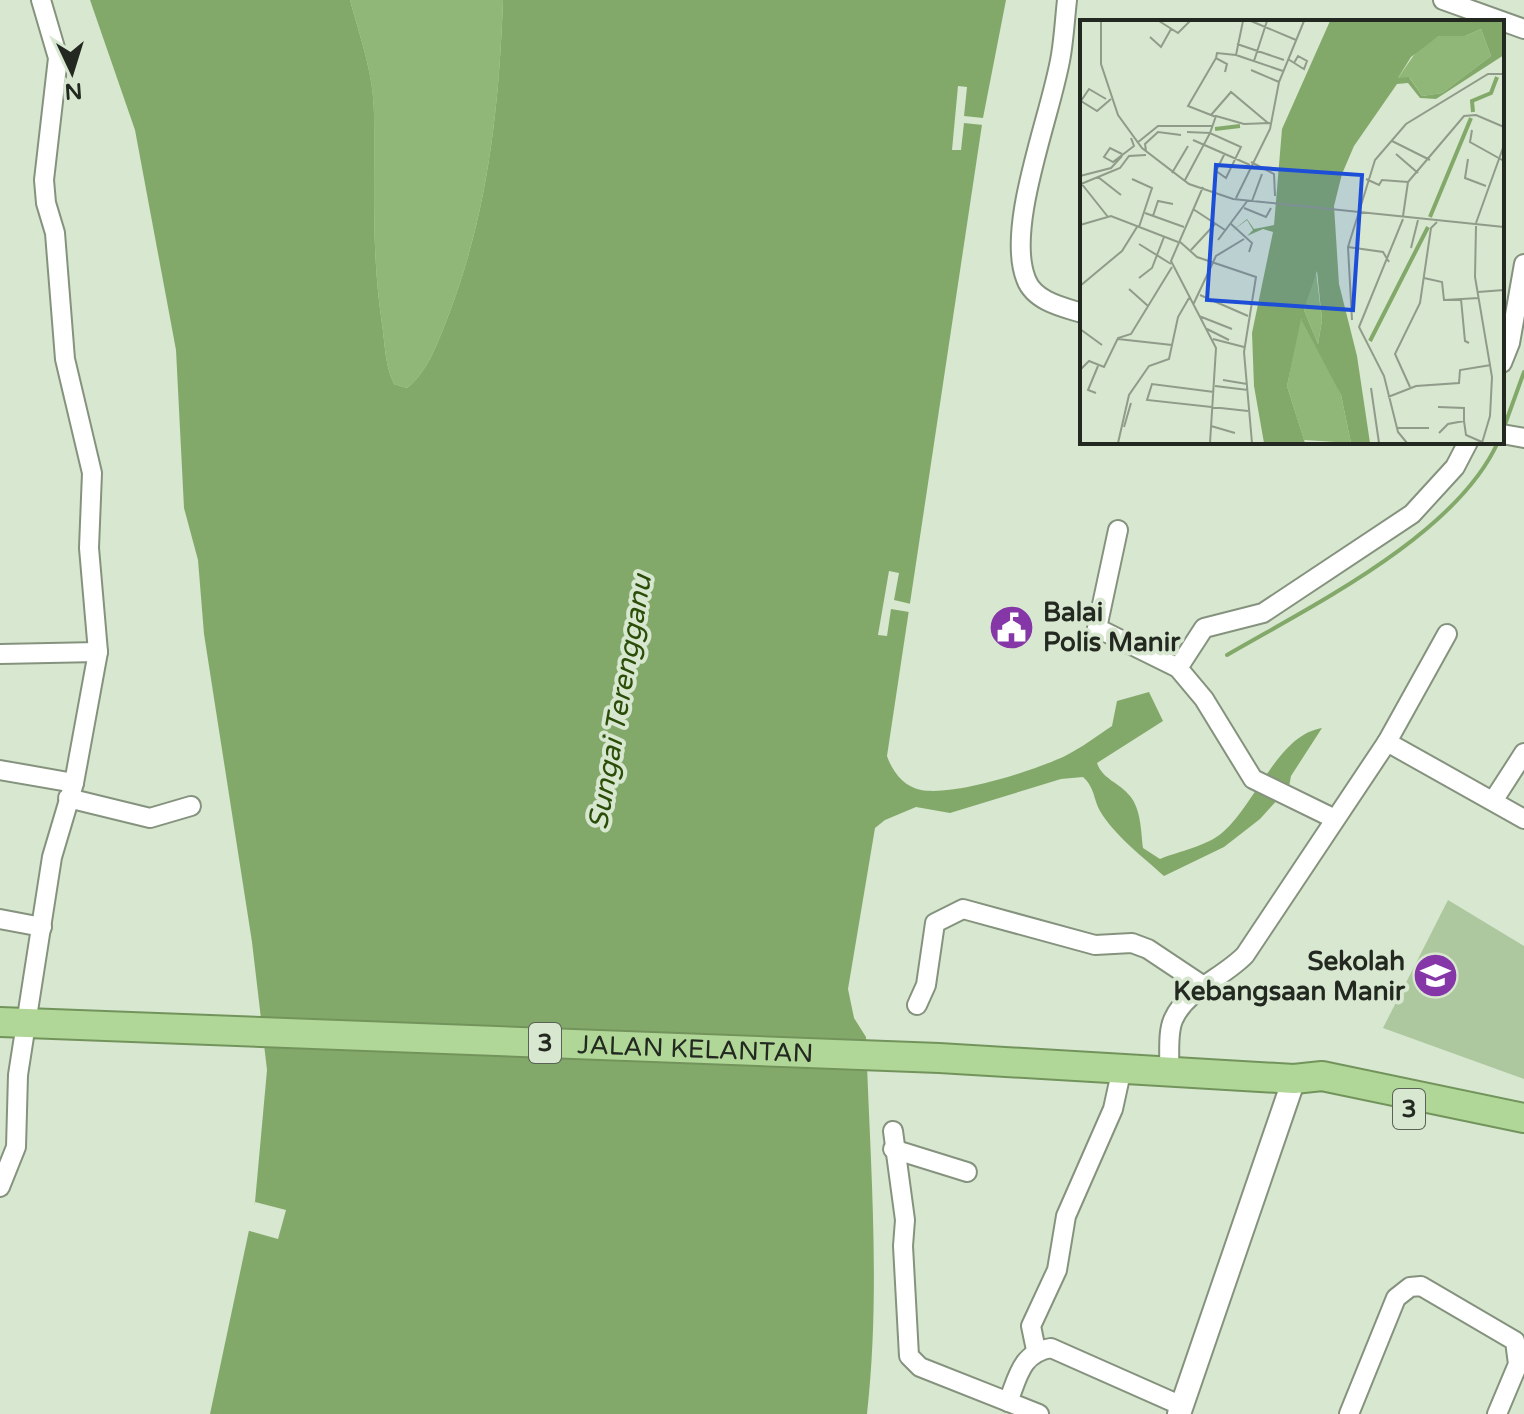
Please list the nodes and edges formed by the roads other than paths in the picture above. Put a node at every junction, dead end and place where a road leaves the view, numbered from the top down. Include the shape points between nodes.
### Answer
1 (41, 0) edge
2 (1067, 0) edge
3 (1443, 0) edge
4 (1499, 20) edge
5 (1504, 22) edge
6 (1524, 29) edge
7 (1524, 264) edge
8 (1080, 312) edge
9 (1504, 358) edge
10 (1467, 444) edge
11 (1118, 530) dead end
12 (1447, 634) dead end
13 (98, 652) junction
14 (0, 654) edge
15 (1178, 668) junction
16 (1387, 742) junction
17 (1524, 753) edge
18 (0, 770) edge
19 (71, 790) junction
20 (1493, 801) junction
21 (191, 806) dead end
22 (1335, 819) junction
23 (1524, 819) edge
24 (0, 919) edge
25 (42, 927) junction
26 (1205, 987) junction
27 (917, 1005) dead end
28 (13, 1022) edge
29 (1122, 1068) junction
30 (1169, 1069) junction
31 (1294, 1079) junction
32 (1517, 1116) edge
33 (1524, 1136) edge
34 (967, 1172) dead end
35 (0, 1187) edge
36 (1036, 1350) junction
37 (1008, 1402) junction
38 (1180, 1410) edge
39 (1039, 1414) edge
40 (1349, 1414) edge
41 (1497, 1414) edge

1 - 13 street via 58,58 45,155 46,203 55,233 65,359 92,473 89,548
2 - 8 street via 1061,56 1025,202 1022,262 1032,290
3 - 4 street
5 - 6 street
7 - 9 street
10 - 15 street via 1455,467 1412,514 1263,613 1204,628
11 - 15 street via 1097,628
12 - 16 street
13 - 14 street
13 - 19 street
15 - 22 street via 1204,699 1253,779
16 - 20 street
16 - 22 street
17 - 20 street
18 - 19 street
19 - 21 street via 150,818
19 - 25 street via 52,857
20 - 23 street
22 - 26 street via 1245,955
24 - 25 street
25 - 28 street
26 - 27 street via 1132,943 1095,945 963,909 935,923 926,985
26 - 30 street via 1172,1020
28 - 29 highway, JALAN KELANTAN / 3
28 - 35 street via 16,1147
29 - 30 highway, JALAN KELANTAN / 3
29 - 36 street via 1113,1109 1066,1216 1057,1270 1031,1326
30 - 31 highway, JALAN KELANTAN / 3
31 - 32 highway, JALAN KELANTAN / 3 via 1322,1076
31 - 33 highway, JALAN KELANTAN / 3
31 - 38 street
34 - 37 street via 893,1140 905,1220 909,1356 920,1367
36 - 37 street via 1026,1359
36 - 38 street via 1064,1352
37 - 39 street
40 - 41 street via 1396,1298 1421,1286 1515,1341 1518,1364

